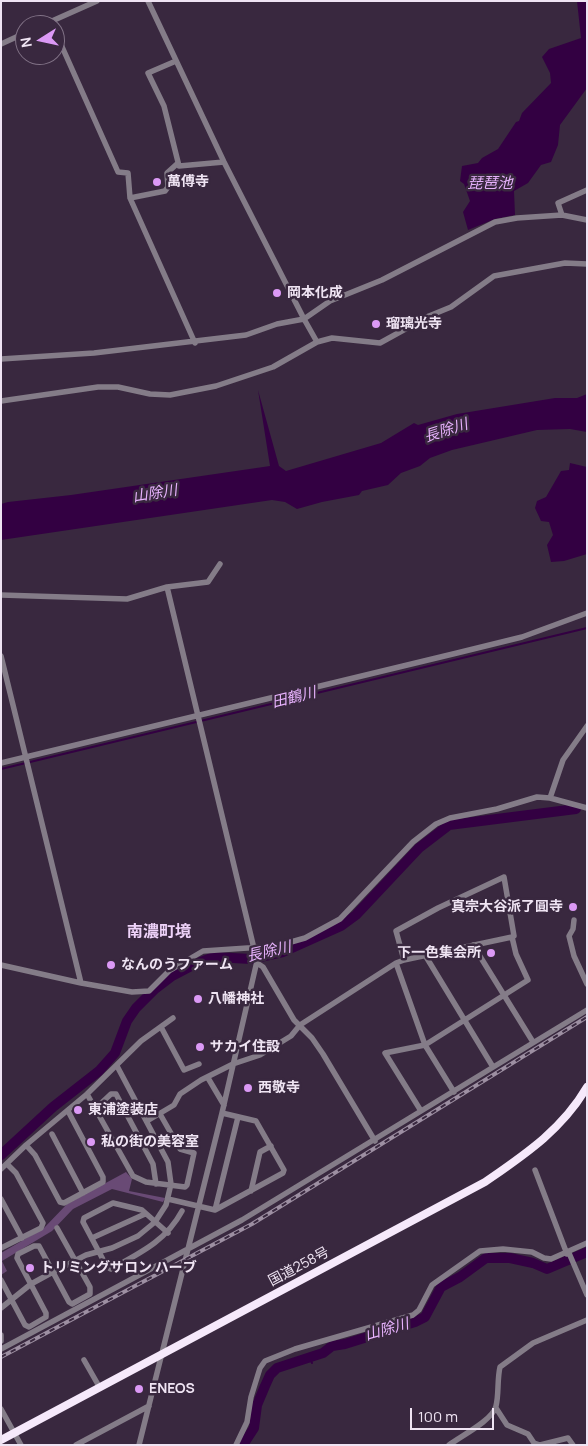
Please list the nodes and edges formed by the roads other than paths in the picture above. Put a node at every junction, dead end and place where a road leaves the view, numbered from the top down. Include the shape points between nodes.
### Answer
1 (97, 1) edge
2 (148, 1) edge
3 (65, 17) edge
4 (15, 38) edge
5 (1, 44) edge
6 (65, 53) edge
7 (176, 61) junction
8 (224, 162) junction
9 (178, 163) junction
10 (587, 190) edge
11 (130, 198) junction
12 (562, 215) junction
13 (587, 220) edge
14 (587, 264) edge
15 (304, 319) junction
16 (317, 342) junction
17 (195, 343) junction
18 (1, 359) edge
19 (1, 401) edge
20 (220, 564) dead end
21 (168, 587) junction
22 (1, 595) edge
23 (587, 613) edge
24 (1, 656) edge
25 (199, 719) junction
26 (587, 726) edge
27 (26, 761) junction
28 (1, 763) edge
29 (550, 798) junction
30 (586, 806) edge
31 (574, 920) dead end
32 (512, 937) junction
33 (473, 945) junction
34 (255, 951) junction
35 (425, 955) junction
36 (404, 960) junction
37 (257, 962) junction
38 (396, 963) junction
39 (1, 965) edge
40 (81, 983) junction
41 (587, 984) edge
42 (504, 994) junction
43 (587, 1010) edge
44 (173, 1018) dead end
45 (464, 1020) junction
46 (300, 1025) junction
47 (161, 1027) junction
48 (533, 1042) junction
49 (425, 1045) junction
50 (199, 1064) dead end
51 (234, 1064) junction
52 (117, 1066) junction
53 (493, 1067) junction
54 (208, 1078) junction
55 (587, 1087) edge
56 (454, 1092) junction
57 (87, 1094) junction
58 (224, 1105) junction
59 (95, 1109) junction
60 (68, 1110) junction
61 (421, 1111) junction
62 (222, 1113) junction
63 (160, 1114) junction
64 (238, 1117) junction
65 (148, 1121) junction
66 (52, 1134) dead end
67 (375, 1140) junction
68 (26, 1145) junction
69 (271, 1146) junction
70 (7, 1164) junction
71 (1, 1170) edge
72 (534, 1170) dead end
73 (156, 1184) junction
74 (171, 1184) junction
75 (251, 1191) junction
76 (83, 1193) junction
77 (1, 1199) edge
78 (168, 1199) junction
79 (199, 1207) junction
80 (215, 1210) junction
81 (182, 1211) dead end
82 (146, 1214) junction
83 (155, 1222) junction
84 (57, 1228) dead end
85 (168, 1233) junction
86 (22, 1238) junction
87 (92, 1238) junction
88 (587, 1243) edge
89 (1, 1248) edge
90 (188, 1250) junction
91 (99, 1252) junction
92 (568, 1253) junction
93 (75, 1260) junction
94 (53, 1272) junction
95 (1, 1280) edge
96 (31, 1284) junction
97 (587, 1295) edge
98 (11, 1300) junction
99 (1, 1308) edge
100 (587, 1320) edge
101 (1, 1334) edge
102 (1, 1341) edge
103 (1, 1349) edge
104 (161, 1355) junction
105 (84, 1360) dead end
106 (100, 1388) junction
107 (149, 1406) junction
108 (496, 1408) junction
109 (1, 1409) edge
110 (15, 1433) junction
111 (1, 1440) edge
112 (21, 1445) edge
113 (76, 1445) edge
114 (139, 1445) edge
115 (236, 1445) edge
116 (449, 1445) edge
117 (573, 1445) edge

1 - 3 street
2 - 7 street
4 - 5 street
6 - 11 street via 118,172 128,173
7 - 8 street
7 - 9 street via 148,73 164,106
8 - 9 street via 179,166
8 - 15 street
9 - 11 street via 167,173 168,187 165,191
10 - 12 street via 558,204
11 - 17 street
12 - 13 street
12 - 15 street via 495,222 382,280 330,301
14 - 16 street via 564,263 494,276 451,308 380,342 332,338
15 - 16 street
15 - 17 street via 246,335
16 - 19 street via 273,367 216,386 170,395 98,387
17 - 18 street
20 - 21 street via 208,582
21 - 22 street via 127,599
21 - 25 street
23 - 25 street via 522,637
24 - 27 street
25 - 27 street
25 - 34 street
26 - 29 street via 563,760
27 - 28 street
27 - 40 street
29 - 30 street
29 - 34 street via 537,797 436,824 413,842 340,919 305,938
31 - 41 street via 569,936
32 - 33 street
32 - 36 street via 504,878 396,931
32 - 42 street via 528,980
33 - 35 street
33 - 42 street
34 - 37 street
34 - 40 street via 203,951 169,971 149,991 132,992
35 - 36 street
35 - 45 street
36 - 38 street
37 - 46 street
37 - 51 street
38 - 46 street
38 - 49 street
39 - 40 street
42 - 45 street
42 - 48 street
43 - 48 street
44 - 47 street
45 - 49 street
45 - 53 street
46 - 51 street via 291,1036 260,1055
46 - 67 street via 323,1054
47 - 50 street via 184,1070
47 - 52 street
48 - 53 street
49 - 56 street
49 - 61 street via 385,1053
51 - 54 street
51 - 58 street
52 - 57 street
52 - 65 street
53 - 56 street
54 - 58 street
54 - 63 street via 180,1094 174,1105
55 - 104 highway, 国道258号 via 550,1135 485,1182
56 - 61 street
57 - 59 street
57 - 60 street
58 - 62 street
59 - 73 street via 128,1171 139,1180
59 - 73 street via 111,1094 116,1094 153,1164
60 - 68 street
60 - 76 street via 103,1177 103,1182
61 - 67 street
62 - 64 street
62 - 79 street
63 - 65 street
63 - 74 street via 180,1150 194,1153 187,1185
64 - 69 street via 256,1121
64 - 80 street
65 - 74 street via 168,1162
66 - 76 street
67 - 90 street
68 - 70 street
68 - 76 street via 35,1154 60,1202
69 - 75 street via 260,1152
69 - 75 street via 284,1170
70 - 71 street
70 - 86 street via 16,1173 42,1223 41,1228
72 - 92 street
73 - 74 street
74 - 78 street
75 - 80 street
77 - 86 street
78 - 79 street
78 - 83 street
79 - 80 street
79 - 90 street
81 - 85 street
82 - 83 street
82 - 87 street
82 - 87 street via 112,1202 84,1218
83 - 85 street
83 - 91 street via 138,1236
84 - 93 street
85 - 91 street via 147,1250 110,1269
86 - 89 street
87 - 91 street
88 - 92 street
90 - 103 street
90 - 104 street
91 - 93 street
92 - 97 street
92 - 115 street via 551,1259 532,1252 480,1251 432,1285 413,1315 264,1361 251,1397 246,1425
93 - 94 street
93 - 94 street via 90,1294 72,1304
94 - 96 street
94 - 96 street via 39,1246 18,1254 17,1258
95 - 98 street
96 - 98 street
96 - 98 street via 46,1317 29,1327
98 - 99 street
100 - 108 street via 533,1343 500,1367
101 - 102 street
104 - 106 highway, 国道258号
104 - 107 street
105 - 106 street
106 - 110 highway, 国道258号
107 - 113 street
107 - 114 street
108 - 116 street via 492,1416
108 - 117 street via 507,1425 528,1434 534,1443 540,1445 568,1438
109 - 110 street
110 - 111 highway, 国道258号
110 - 112 street

